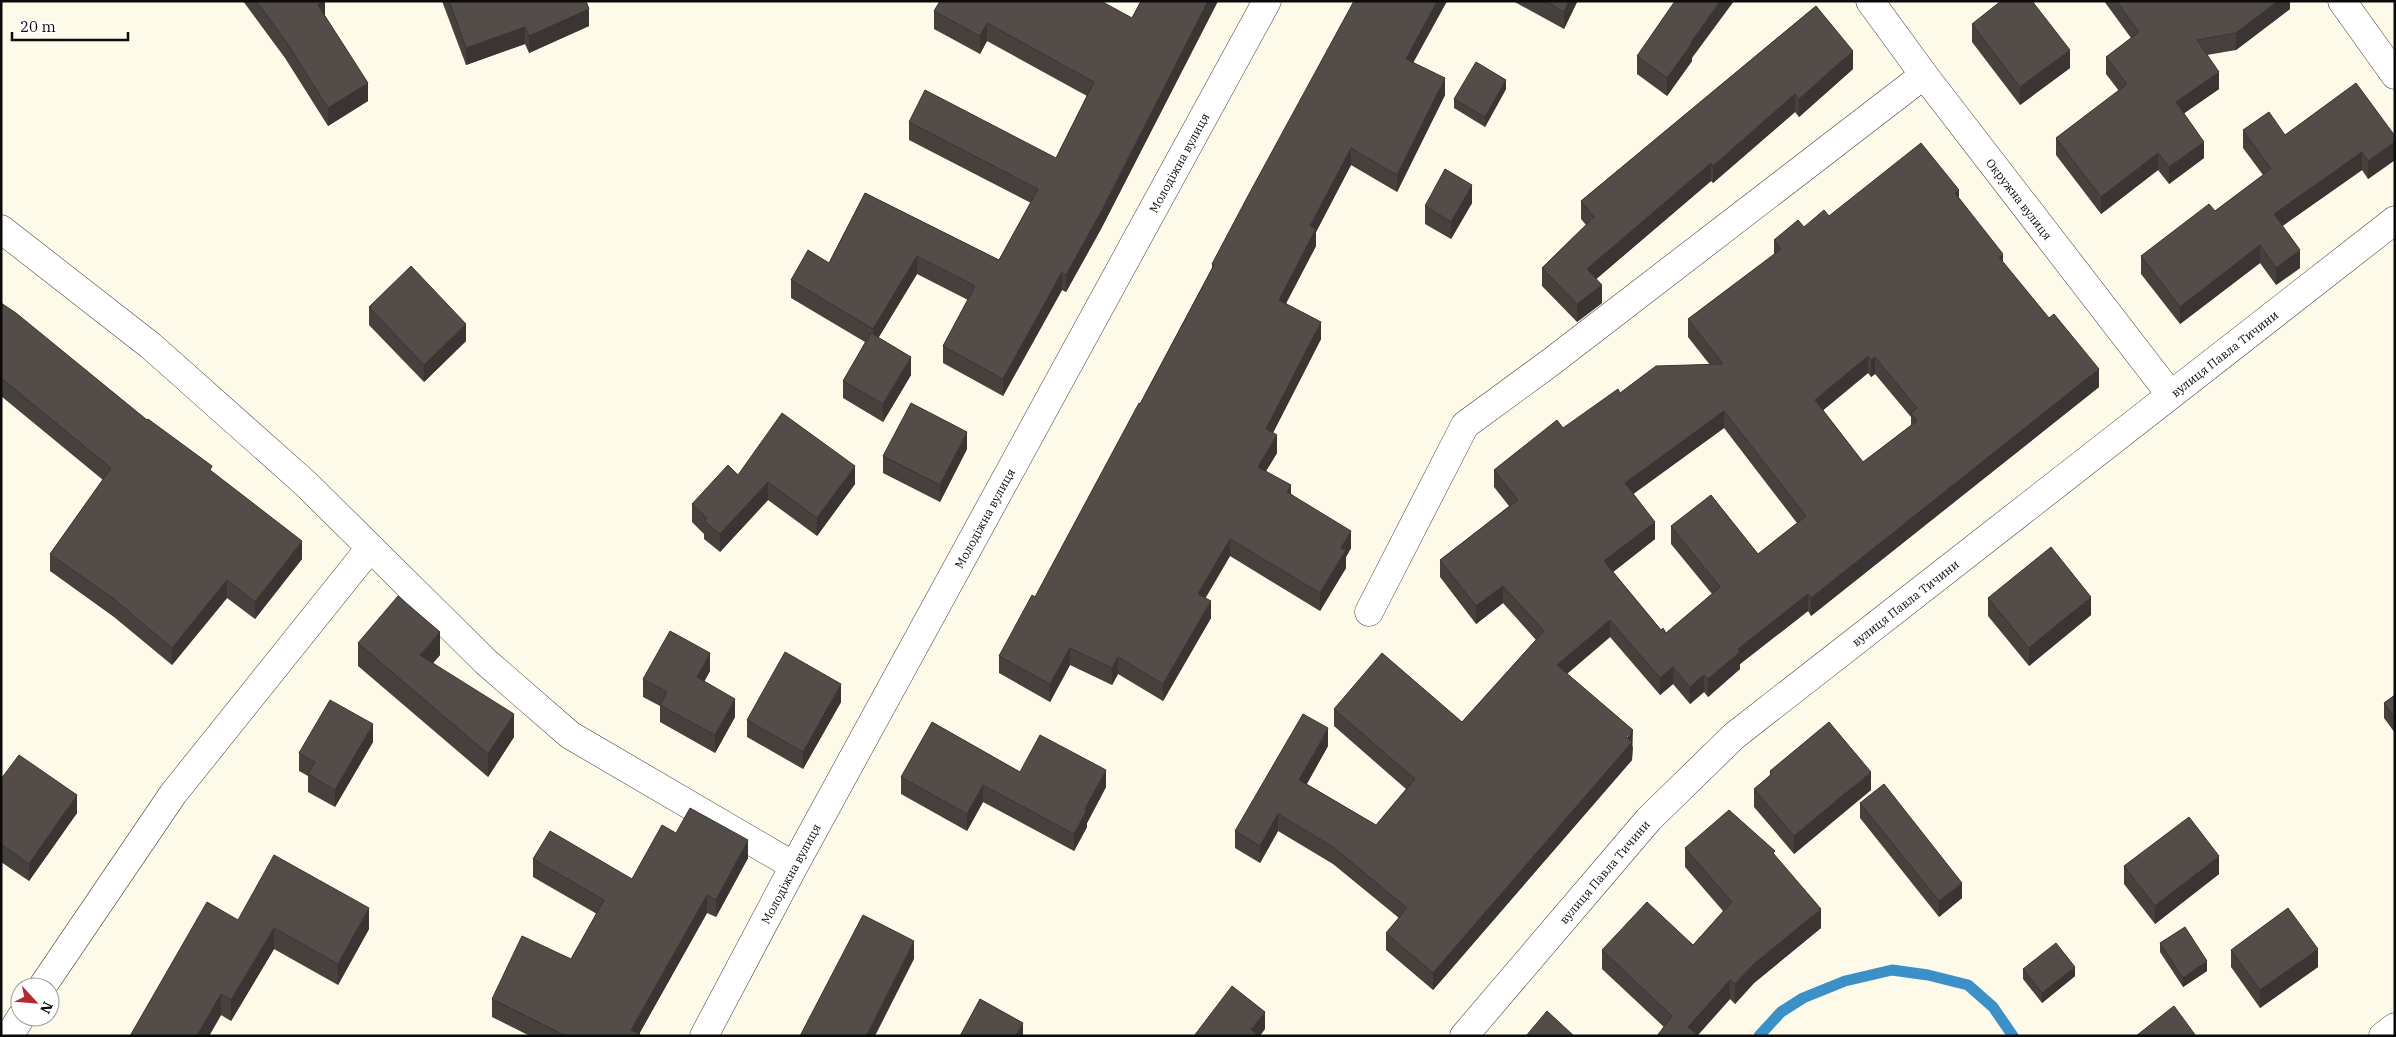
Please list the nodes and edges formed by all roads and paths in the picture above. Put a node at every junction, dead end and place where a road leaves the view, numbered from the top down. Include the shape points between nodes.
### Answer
1 (1267, 1) edge
2 (1870, 1) edge
3 (2342, 1) edge
4 (1924, 75) junction
5 (2395, 76) edge
6 (2395, 220) edge
7 (1, 229) edge
8 (2170, 394) junction
9 (370, 548) junction
10 (1369, 612) dead end
11 (794, 866) junction
12 (49, 977) edge
13 (2395, 1027) edge
14 (704, 1036) edge
15 (1464, 1036) edge
16 (2382, 1036) edge

1 - 11 street, Молодіжна вулиця
2 - 4 street, Окружна вулиця
3 - 5 street
4 - 8 street, Окружна вулиця
4 - 10 street via 1465,425
6 - 8 street, вулиця Павла Тичини
7 - 9 street via 152,346 305,483
8 - 15 street, вулиця Павла Тичини via 1734,736 1649,819
9 - 11 street via 486,662 570,735
9 - 12 street via 173,794
11 - 14 street, Молодіжна вулиця
13 - 16 street

